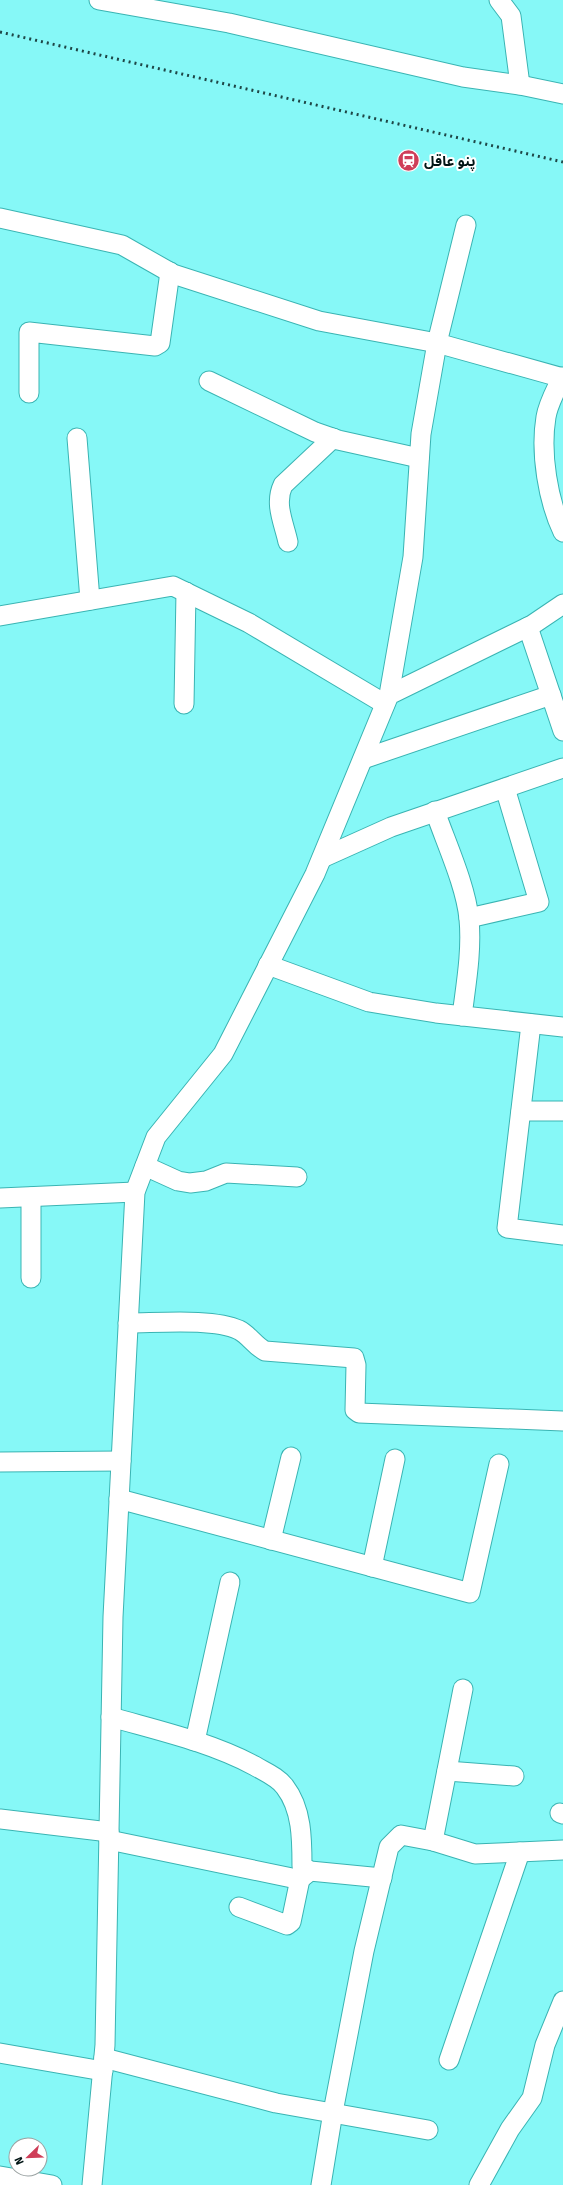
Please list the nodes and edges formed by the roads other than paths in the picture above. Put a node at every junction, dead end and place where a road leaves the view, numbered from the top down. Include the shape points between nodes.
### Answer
1 (99, 0) edge
2 (499, 0) edge
3 (520, 85) junction
4 (563, 94) edge
5 (0, 218) edge
6 (466, 225) dead end
7 (170, 272) junction
8 (437, 343) junction
9 (562, 377) edge
10 (209, 381) dead end
11 (29, 393) dead end
12 (77, 438) dead end
13 (333, 438) junction
14 (419, 458) junction
15 (563, 532) edge
16 (288, 542) dead end
17 (186, 592) junction
18 (90, 600) junction
19 (563, 604) edge
20 (0, 616) edge
21 (528, 627) junction
22 (551, 695) junction
23 (387, 700) junction
24 (184, 704) dead end
25 (563, 731) edge
26 (363, 759) junction
27 (563, 768) edge
28 (505, 788) junction
29 (435, 812) junction
30 (322, 858) junction
31 (469, 918) junction
32 (268, 965) junction
33 (462, 1016) junction
34 (531, 1024) junction
35 (563, 1026) edge
36 (521, 1111) junction
37 (563, 1111) edge
38 (145, 1166) junction
39 (297, 1177) dead end
40 (135, 1192) junction
41 (31, 1197) junction
42 (0, 1198) edge
43 (563, 1235) edge
44 (31, 1278) dead end
45 (128, 1323) junction
46 (563, 1421) edge
47 (291, 1457) dead end
48 (395, 1459) dead end
49 (0, 1462) edge
50 (121, 1462) junction
51 (499, 1464) dead end
52 (119, 1499) junction
53 (271, 1540) junction
54 (372, 1567) junction
55 (230, 1582) dead end
56 (463, 1689) dead end
57 (111, 1717) junction
58 (195, 1741) junction
59 (447, 1771) junction
60 (514, 1776) dead end
61 (0, 1819) edge
62 (109, 1836) junction
63 (433, 1841) junction
64 (563, 1850) edge
65 (520, 1852) junction
66 (305, 1875) junction
67 (382, 1878) junction
68 (239, 1907) dead end
69 (563, 2000) edge
70 (0, 2053) edge
71 (448, 2060) dead end
72 (104, 2064) junction
73 (333, 2112) junction
74 (428, 2130) dead end
75 (0, 2176) edge
76 (52, 2185) edge
77 (92, 2185) edge
78 (321, 2185) edge
79 (479, 2185) edge

1 - 3 street via 229,23 463,77
2 - 3 street via 511,16
3 - 4 street
5 - 7 street via 122,245
6 - 8 street
7 - 8 street via 319,321
7 - 11 street via 160,343 155,346 29,332
8 - 9 street
8 - 14 street
9 - 15 street via 546,417 544,444 550,496
10 - 13 street via 315,432
12 - 18 street
13 - 14 street
13 - 16 street via 283,485 279,493 278,502
14 - 23 street via 412,557
17 - 18 street via 173,586
17 - 23 street
17 - 24 street
18 - 20 street
19 - 21 street
21 - 22 street
21 - 23 street
22 - 25 street
22 - 26 street
23 - 26 street
26 - 30 street
27 - 28 street
28 - 29 street
28 - 31 street via 540,902
29 - 30 street via 390,827
29 - 31 street via 461,886
30 - 32 street
31 - 33 street via 469,957
32 - 33 street via 369,1002
32 - 38 street via 223,1054 156,1137
33 - 34 street
34 - 35 street
34 - 36 street
36 - 37 street
36 - 43 street via 507,1228
38 - 39 street via 178,1181 190,1183 206,1181 226,1173
38 - 40 street
40 - 41 street
40 - 45 street
41 - 42 street
41 - 44 street
45 - 46 street via 223,1324 241,1331 256,1347 265,1351 354,1358 355,1410 358,1413
45 - 50 street
47 - 53 street
48 - 54 street
49 - 50 street
50 - 52 street
51 - 54 street via 470,1593
52 - 53 street
52 - 57 street
53 - 54 street
55 - 58 street
56 - 59 street
57 - 58 street
57 - 62 street
58 - 66 street via 218,1748 271,1774 284,1786 294,1803 302,1835 302,1866
59 - 60 street
59 - 63 street
61 - 62 street
62 - 66 street
62 - 72 street
63 - 65 street via 475,1854
63 - 67 street via 401,1835 397,1837 389,1846
64 - 65 street
65 - 71 street
66 - 67 street
66 - 68 street via 291,1922 286,1924
67 - 73 street via 364,1951
69 - 79 street via 545,2045 532,2098 510,2129
70 - 72 street
72 - 73 street via 276,2103
72 - 77 street
73 - 74 street
73 - 78 street
75 - 76 street

